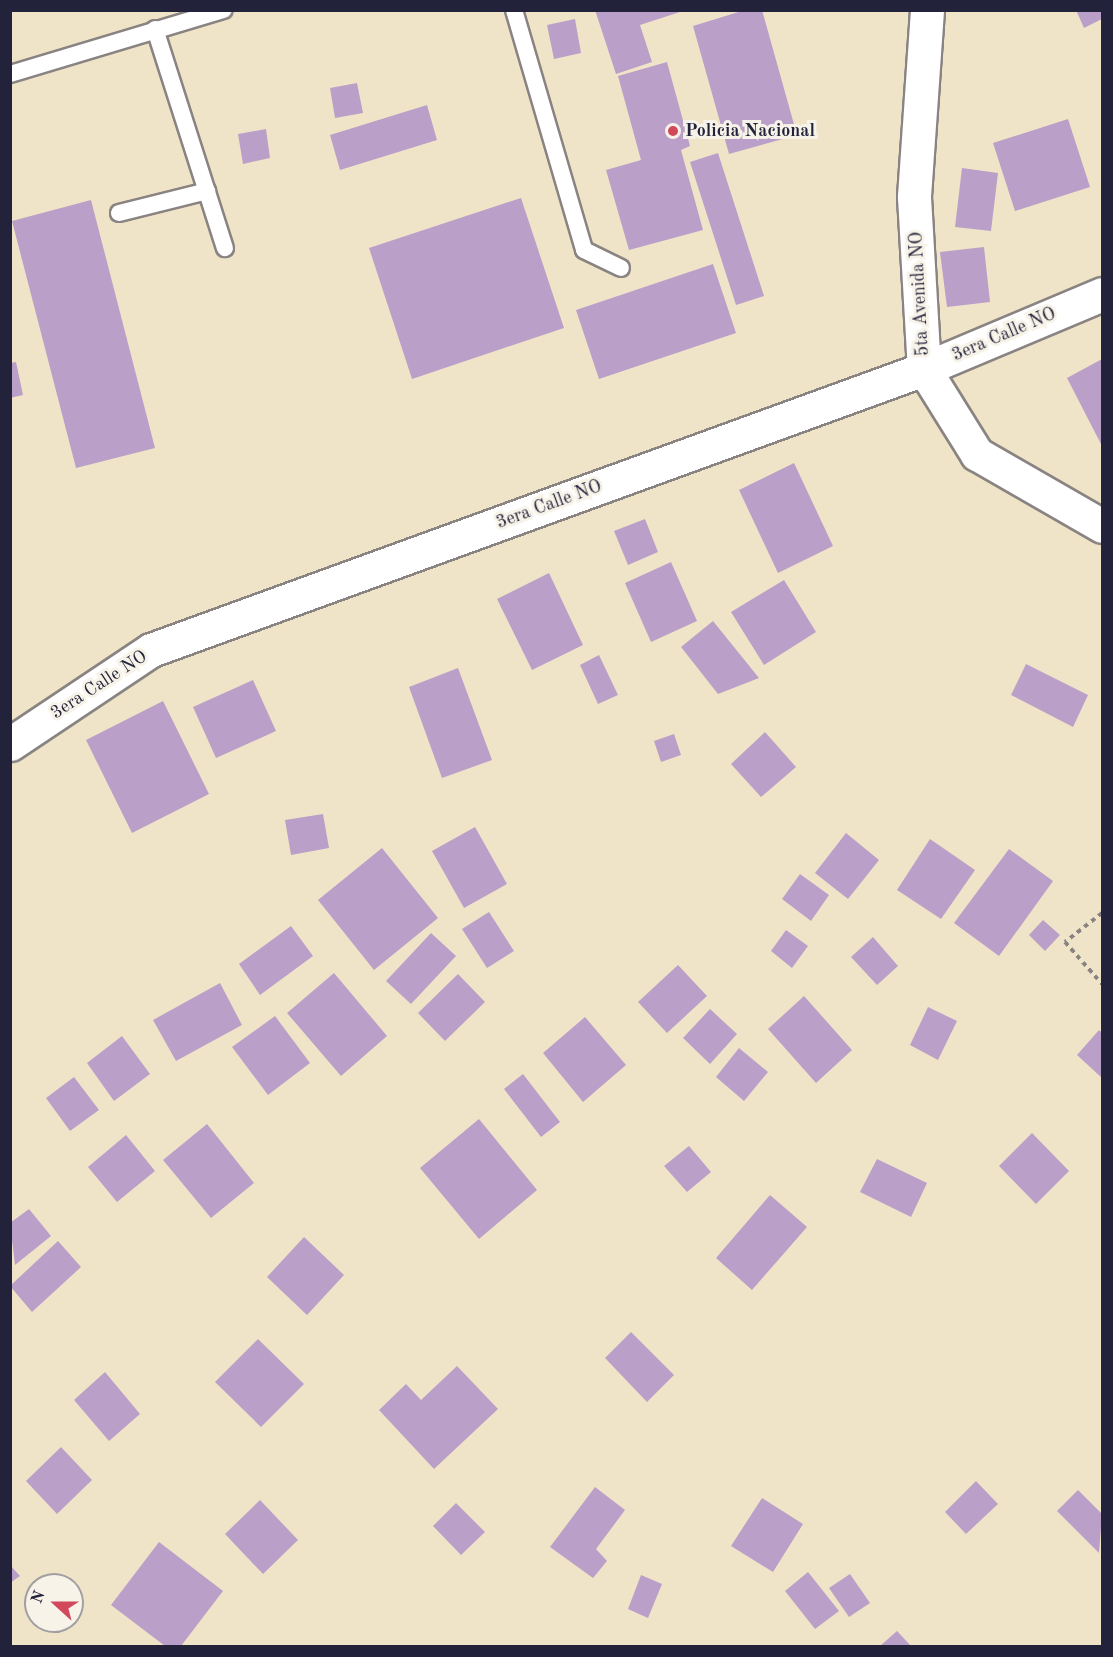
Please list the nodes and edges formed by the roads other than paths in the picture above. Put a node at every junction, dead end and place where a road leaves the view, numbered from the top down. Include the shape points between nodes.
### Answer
1 (224, 10) edge
2 (514, 10) edge
3 (927, 10) edge
4 (155, 29) junction
5 (10, 74) edge
6 (207, 191) junction
7 (119, 213) dead end
8 (225, 249) dead end
9 (621, 268) dead end
10 (1102, 294) edge
11 (924, 369) junction
12 (1102, 526) edge
13 (10, 744) edge

1 - 4 lane
2 - 9 lane via 584,250
3 - 11 street, 5ta Avenida NO via 914,197
4 - 5 lane
4 - 6 lane
6 - 7 lane
6 - 8 lane
10 - 11 street, 3era Calle NO
11 - 12 street, 5ta Avenida NO via 977,454
11 - 13 street, 3era Calle NO via 151,650

